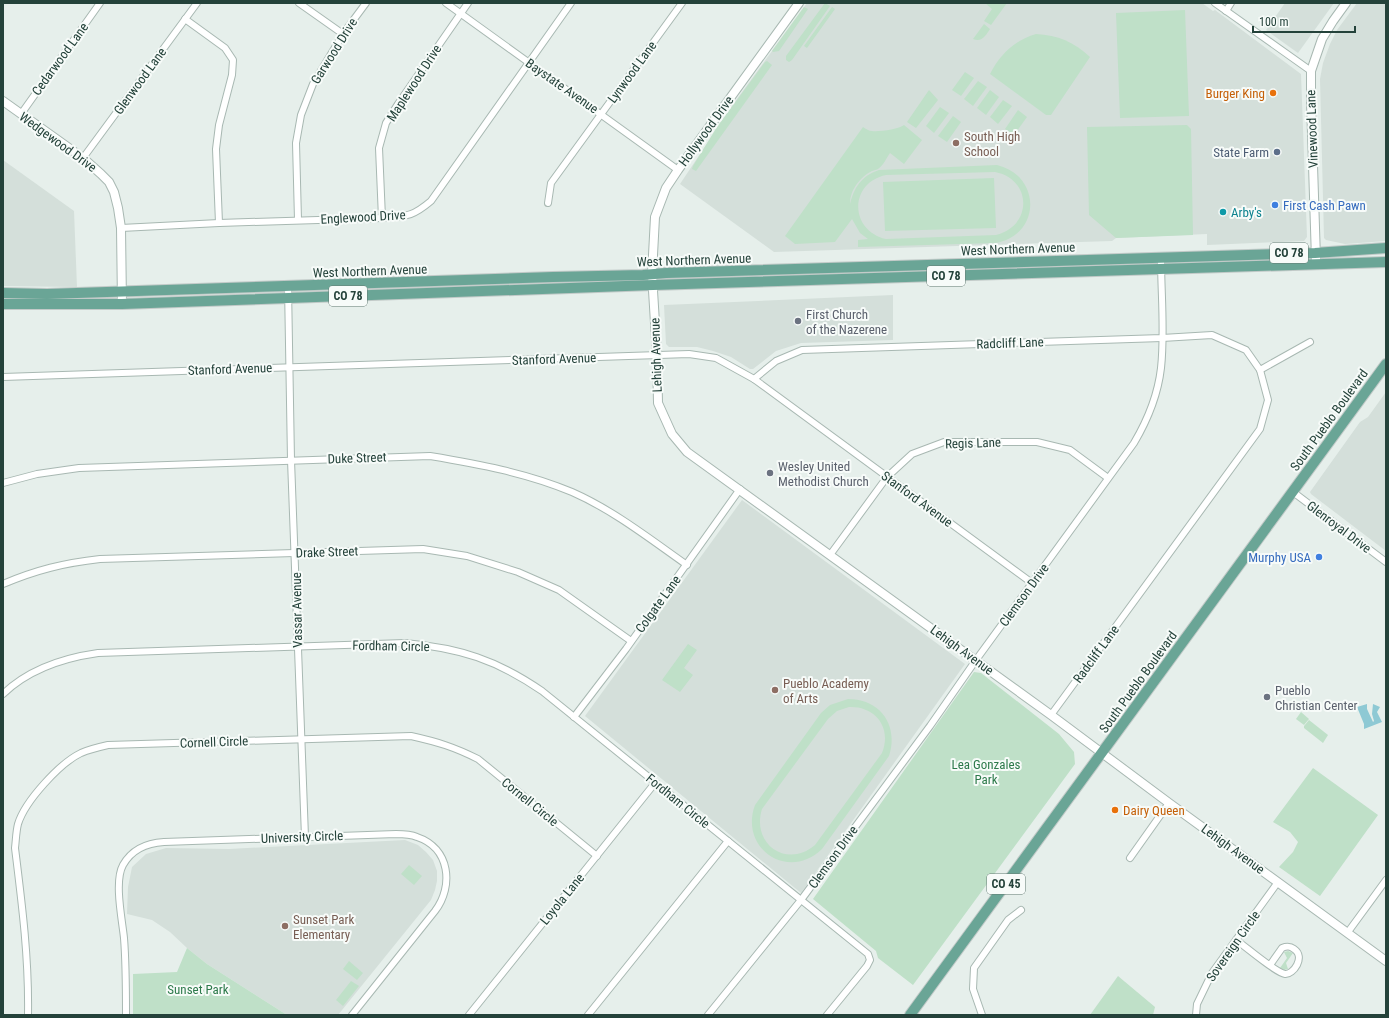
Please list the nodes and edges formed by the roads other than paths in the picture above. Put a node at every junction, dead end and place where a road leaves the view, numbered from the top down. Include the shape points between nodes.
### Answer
1 (100, 3) edge
2 (196, 3) edge
3 (300, 3) edge
4 (366, 3) edge
5 (446, 3) edge
6 (468, 3) edge
7 (571, 3) edge
8 (682, 3) edge
9 (799, 3) edge
10 (1215, 3) edge
11 (1231, 3) edge
12 (1346, 3) edge
13 (1226, 11) junction
14 (460, 13) junction
15 (185, 19) junction
16 (343, 34) junction
17 (528, 62) junction
18 (1311, 71) junction
19 (3, 101) edge
20 (21, 114) junction
21 (602, 114) junction
22 (83, 158) junction
23 (678, 170) junction
24 (548, 203) dead end
25 (382, 218) junction
26 (298, 220) junction
27 (220, 223) junction
28 (121, 228) junction
29 (1386, 248) edge
30 (1315, 252) junction
31 (1162, 258) junction
32 (1386, 262) edge
33 (1316, 264) junction
34 (1161, 269) junction
35 (652, 274) junction
36 (653, 285) junction
37 (288, 286) junction
38 (122, 291) junction
39 (3, 293) edge
40 (288, 298) junction
41 (3, 304) edge
42 (122, 304) junction
43 (1162, 338) junction
44 (1310, 342) dead end
45 (657, 356) junction
46 (1386, 364) edge
47 (290, 368) junction
48 (1260, 370) junction
49 (3, 377) edge
50 (754, 379) junction
51 (291, 460) junction
52 (887, 477) junction
53 (1108, 478) junction
54 (3, 483) edge
55 (740, 489) junction
56 (1292, 492) junction
57 (296, 554) junction
58 (830, 555) junction
59 (1386, 562) edge
60 (687, 565) junction
61 (1032, 583) junction
62 (3, 584) edge
63 (632, 641) junction
64 (297, 646) junction
65 (976, 660) junction
66 (3, 694) edge
67 (1051, 715) junction
68 (574, 717) junction
69 (301, 740) junction
70 (1102, 753) junction
71 (655, 783) junction
72 (1169, 803) junction
73 (306, 837) junction
74 (728, 841) junction
75 (597, 856) junction
76 (1130, 858) dead end
77 (1386, 880) edge
78 (1278, 882) junction
79 (801, 900) junction
80 (1021, 910) dead end
81 (1348, 932) junction
82 (1236, 940) junction
83 (1386, 961) edge
84 (1270, 965) junction
85 (28, 1015) edge
86 (126, 1015) edge
87 (352, 1015) edge
88 (469, 1015) edge
89 (588, 1015) edge
90 (708, 1015) edge
91 (827, 1015) edge
92 (910, 1015) edge
93 (982, 1015) edge
94 (1196, 1015) edge

1 - 20 street, Cedarwood Lane
2 - 15 street, Glenwood Lane
3 - 16 street
4 - 16 street, Garwood Drive
5 - 14 street, Baystate Avenue
6 - 14 street, Maplewood Drive
7 - 17 street, Englewood Drive
8 - 21 street, Lynwood Lane
9 - 23 street, Hollywood Drive
10 - 13 street
11 - 13 street
12 - 18 street, Vinewood Lane via 1322,39
13 - 18 street
14 - 17 street, Baystate Avenue
14 - 25 street, Maplewood Drive via 386,123 379,148
15 - 22 street, Glenwood Lane
15 - 27 street via 225,48 233,60 216,149
16 - 26 street, Garwood Drive via 313,84 301,115 296,144
17 - 21 street, Baystate Avenue
17 - 25 street, Englewood Drive via 431,201 417,212
18 - 30 street, Vinewood Lane
19 - 20 street, Wedgewood Drive
20 - 22 street, Wedgewood Drive
21 - 23 street, Baystate Avenue
21 - 24 street, Lynwood Lane via 551,183
22 - 28 street, Wedgewood Drive via 109,182 114,192
23 - 35 street, Hollywood Drive via 666,188 655,217
25 - 26 street, Englewood Drive
26 - 27 street, Englewood Drive
27 - 28 street, Englewood Drive
28 - 38 street, Wedgewood Drive
29 - 30 main road, West Northern Avenue / CO 78
30 - 31 main road, West Northern Avenue / CO 78
30 - 33 street, Vinewood Lane
31 - 34 street, Clemson Drive
31 - 35 main road, West Northern Avenue / CO 78
32 - 33 main road, West Northern Avenue / CO 78
33 - 34 main road, West Northern Avenue / CO 78
34 - 36 main road, West Northern Avenue / CO 78
34 - 43 street, Clemson Drive
35 - 36 street, Lehigh Avenue
35 - 37 main road, West Northern Avenue / CO 78
36 - 40 main road, West Northern Avenue / CO 78
36 - 45 street, Lehigh Avenue
37 - 38 main road, West Northern Avenue / CO 78
37 - 40 street, Vassar Avenue
38 - 39 main road, West Northern Avenue / CO 78
38 - 42 street, Wedgewood Drive
40 - 42 main road, West Northern Avenue / CO 78
40 - 47 street, Vassar Avenue
41 - 42 main road, West Northern Avenue / CO 78
43 - 48 street, Radcliff Lane via 1212,335 1246,350
43 - 50 street, Radcliff Lane via 802,350 776,360
43 - 53 street, Clemson Drive via 1161,369 1150,409 1138,436
44 - 48 street
45 - 47 street, Stanford Avenue
45 - 50 street, Stanford Avenue via 689,354 716,358
45 - 55 street, Lehigh Avenue via 658,402 672,434 688,452
46 - 56 main road, South Pueblo Boulevard / CO 45
47 - 49 street, Stanford Avenue
47 - 51 street, Vassar Avenue
48 - 67 street, Radcliff Lane via 1268,400 1260,429
50 - 52 street, Stanford Avenue
51 - 54 street, Duke Street via 79,468 37,474
51 - 57 street, Vassar Avenue
51 - 60 street, Duke Street via 430,456 524,475 572,492 614,514
52 - 53 street, Regis Lane via 912,454 944,442 1037,442 1070,450
52 - 58 street, Regis Lane
52 - 61 street, Stanford Avenue
53 - 61 street, Clemson Drive
55 - 58 street, Lehigh Avenue
55 - 60 street, Colgate Lane
56 - 59 street, Glenroyal Drive
56 - 70 main road, South Pueblo Boulevard / CO 45
57 - 62 street, Drake Street via 100,559 51,567
57 - 63 street, Drake Street via 423,549 467,556 518,572 559,590
57 - 64 street, Vassar Avenue
58 - 65 street, Lehigh Avenue
60 - 63 street, Colgate Lane
61 - 65 street, Clemson Drive
63 - 68 street, Colgate Lane
64 - 66 street, Fordham Circle via 81,655 51,664
64 - 68 street, Fordham Circle via 405,643 431,645 471,654 507,669 542,691
64 - 69 street, Vassar Avenue
65 - 67 street, Lehigh Avenue
65 - 79 street, Clemson Drive
67 - 70 street, Lehigh Avenue
68 - 71 street, Fordham Circle
69 - 73 street, Vassar Avenue
69 - 75 street, Cornell Circle via 411,736 456,748 478,759
69 - 85 street, Cornell Circle via 108,745 82,753 57,771 30,800 18,823 16,834 15,848 25,937
70 - 72 street, Lehigh Avenue
70 - 92 main road, South Pueblo Boulevard / CO 45
71 - 74 street, Fordham Circle
71 - 75 street, Loyola Lane
72 - 76 street
72 - 78 street, Lehigh Avenue
73 - 86 street, University Circle via 154,843 145,845 129,856 123,865 119,884 124,939
73 - 87 street, University Circle via 408,834 431,845 445,867 447,885 441,903
74 - 79 street, Fordham Circle
74 - 89 street
75 - 88 street, Loyola Lane
77 - 81 street
78 - 81 street, Lehigh Avenue
78 - 82 street, Sovereign Circle
79 - 90 street
79 - 91 street, Fordham Circle via 864,950 870,960
80 - 93 street via 1008,920 974,968 973,988
81 - 83 street, Lehigh Avenue
82 - 84 street
82 - 94 street, Sovereign Circle via 1212,973 1197,1004
84 - 84 street via 1288,974 1300,956 1292,948 1285,947

